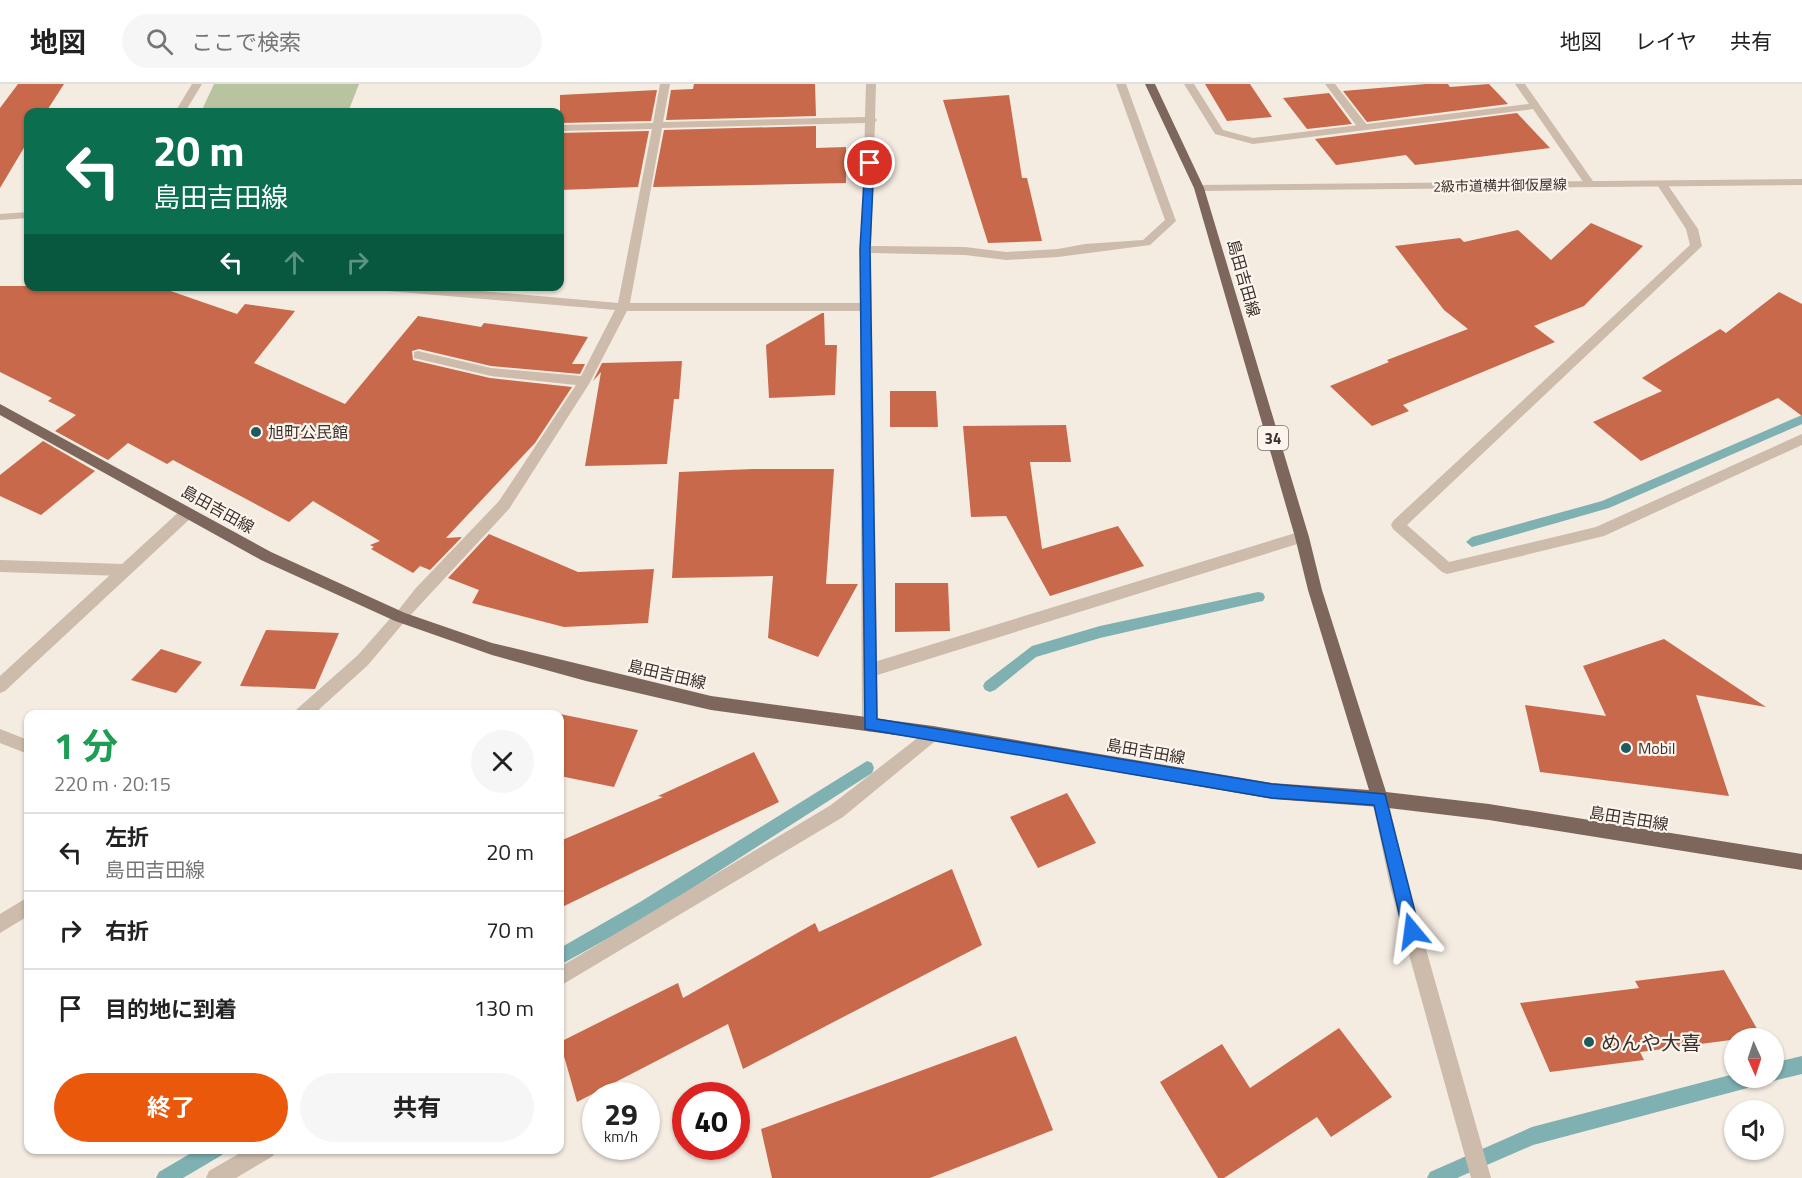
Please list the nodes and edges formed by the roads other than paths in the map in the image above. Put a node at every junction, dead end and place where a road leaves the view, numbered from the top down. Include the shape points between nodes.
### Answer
1 (197, 84) edge
2 (665, 84) edge
3 (871, 84) edge
4 (1121, 84) edge
5 (1150, 84) edge
6 (1189, 84) edge
7 (1330, 84) edge
8 (1520, 84) edge
9 (1535, 106) junction
10 (182, 108) edge
11 (872, 120) junction
12 (659, 127) junction
13 (1363, 127) junction
14 (564, 129) edge
15 (1802, 182) edge
16 (1661, 183) junction
17 (1590, 184) junction
18 (1198, 188) junction
19 (24, 215) edge
20 (0, 217) edge
21 (865, 249) junction
22 (438, 291) edge
23 (623, 306) junction
24 (866, 307) junction
25 (418, 355) dead end
26 (585, 381) junction
27 (0, 409) edge
28 (1802, 439) edge
29 (188, 513) junction
30 (1302, 537) junction
31 (0, 566) edge
32 (123, 570) junction
33 (400, 617) junction
34 (871, 670) junction
35 (0, 686) edge
36 (307, 710) edge
37 (870, 724) junction
38 (933, 733) junction
39 (0, 736) edge
40 (24, 745) edge
41 (1380, 799) junction
42 (1802, 862) edge
43 (24, 909) edge
44 (0, 924) edge
45 (564, 975) edge
46 (257, 1154) edge
47 (216, 1178) edge
48 (1481, 1178) edge

1 - 10 street
2 - 12 street
3 - 11 street
4 - 21 street via 1171,221 1146,243 1006,255
5 - 18 main road, 島田吉田線 / 34
6 - 13 street via 1219,132 1253,141
7 - 13 street
8 - 9 street
9 - 13 street
9 - 17 street
11 - 12 street
11 - 21 street
12 - 14 street
12 - 23 street
15 - 16 street, 2級市道横井御仮屋線
16 - 17 street, 2級市道横井御仮屋線
16 - 28 street via 1692,229 1696,246 1398,525 1447,568 1599,532
17 - 18 street, 2級市道横井御仮屋線
18 - 30 main road, 島田吉田線 / 34
19 - 20 street
21 - 24 street
22 - 23 street
23 - 24 street
23 - 26 street
24 - 34 street
25 - 26 street via 491,372
26 - 33 street via 504,505
27 - 29 main road, 島田吉田線
29 - 32 street
29 - 33 main road, 島田吉田線 via 266,555
30 - 34 street
30 - 41 main road, 島田吉田線 / 34
31 - 32 street
32 - 35 street
33 - 36 street via 363,660
33 - 37 main road, 島田吉田線 via 492,649 711,703
34 - 37 street
37 - 38 main road, 島田吉田線
38 - 41 main road, 島田吉田線 via 1272,791
38 - 45 street via 837,811
39 - 40 street
41 - 42 main road, 島田吉田線 via 1489,812
41 - 48 street via 1399,886
43 - 44 street
46 - 47 street

